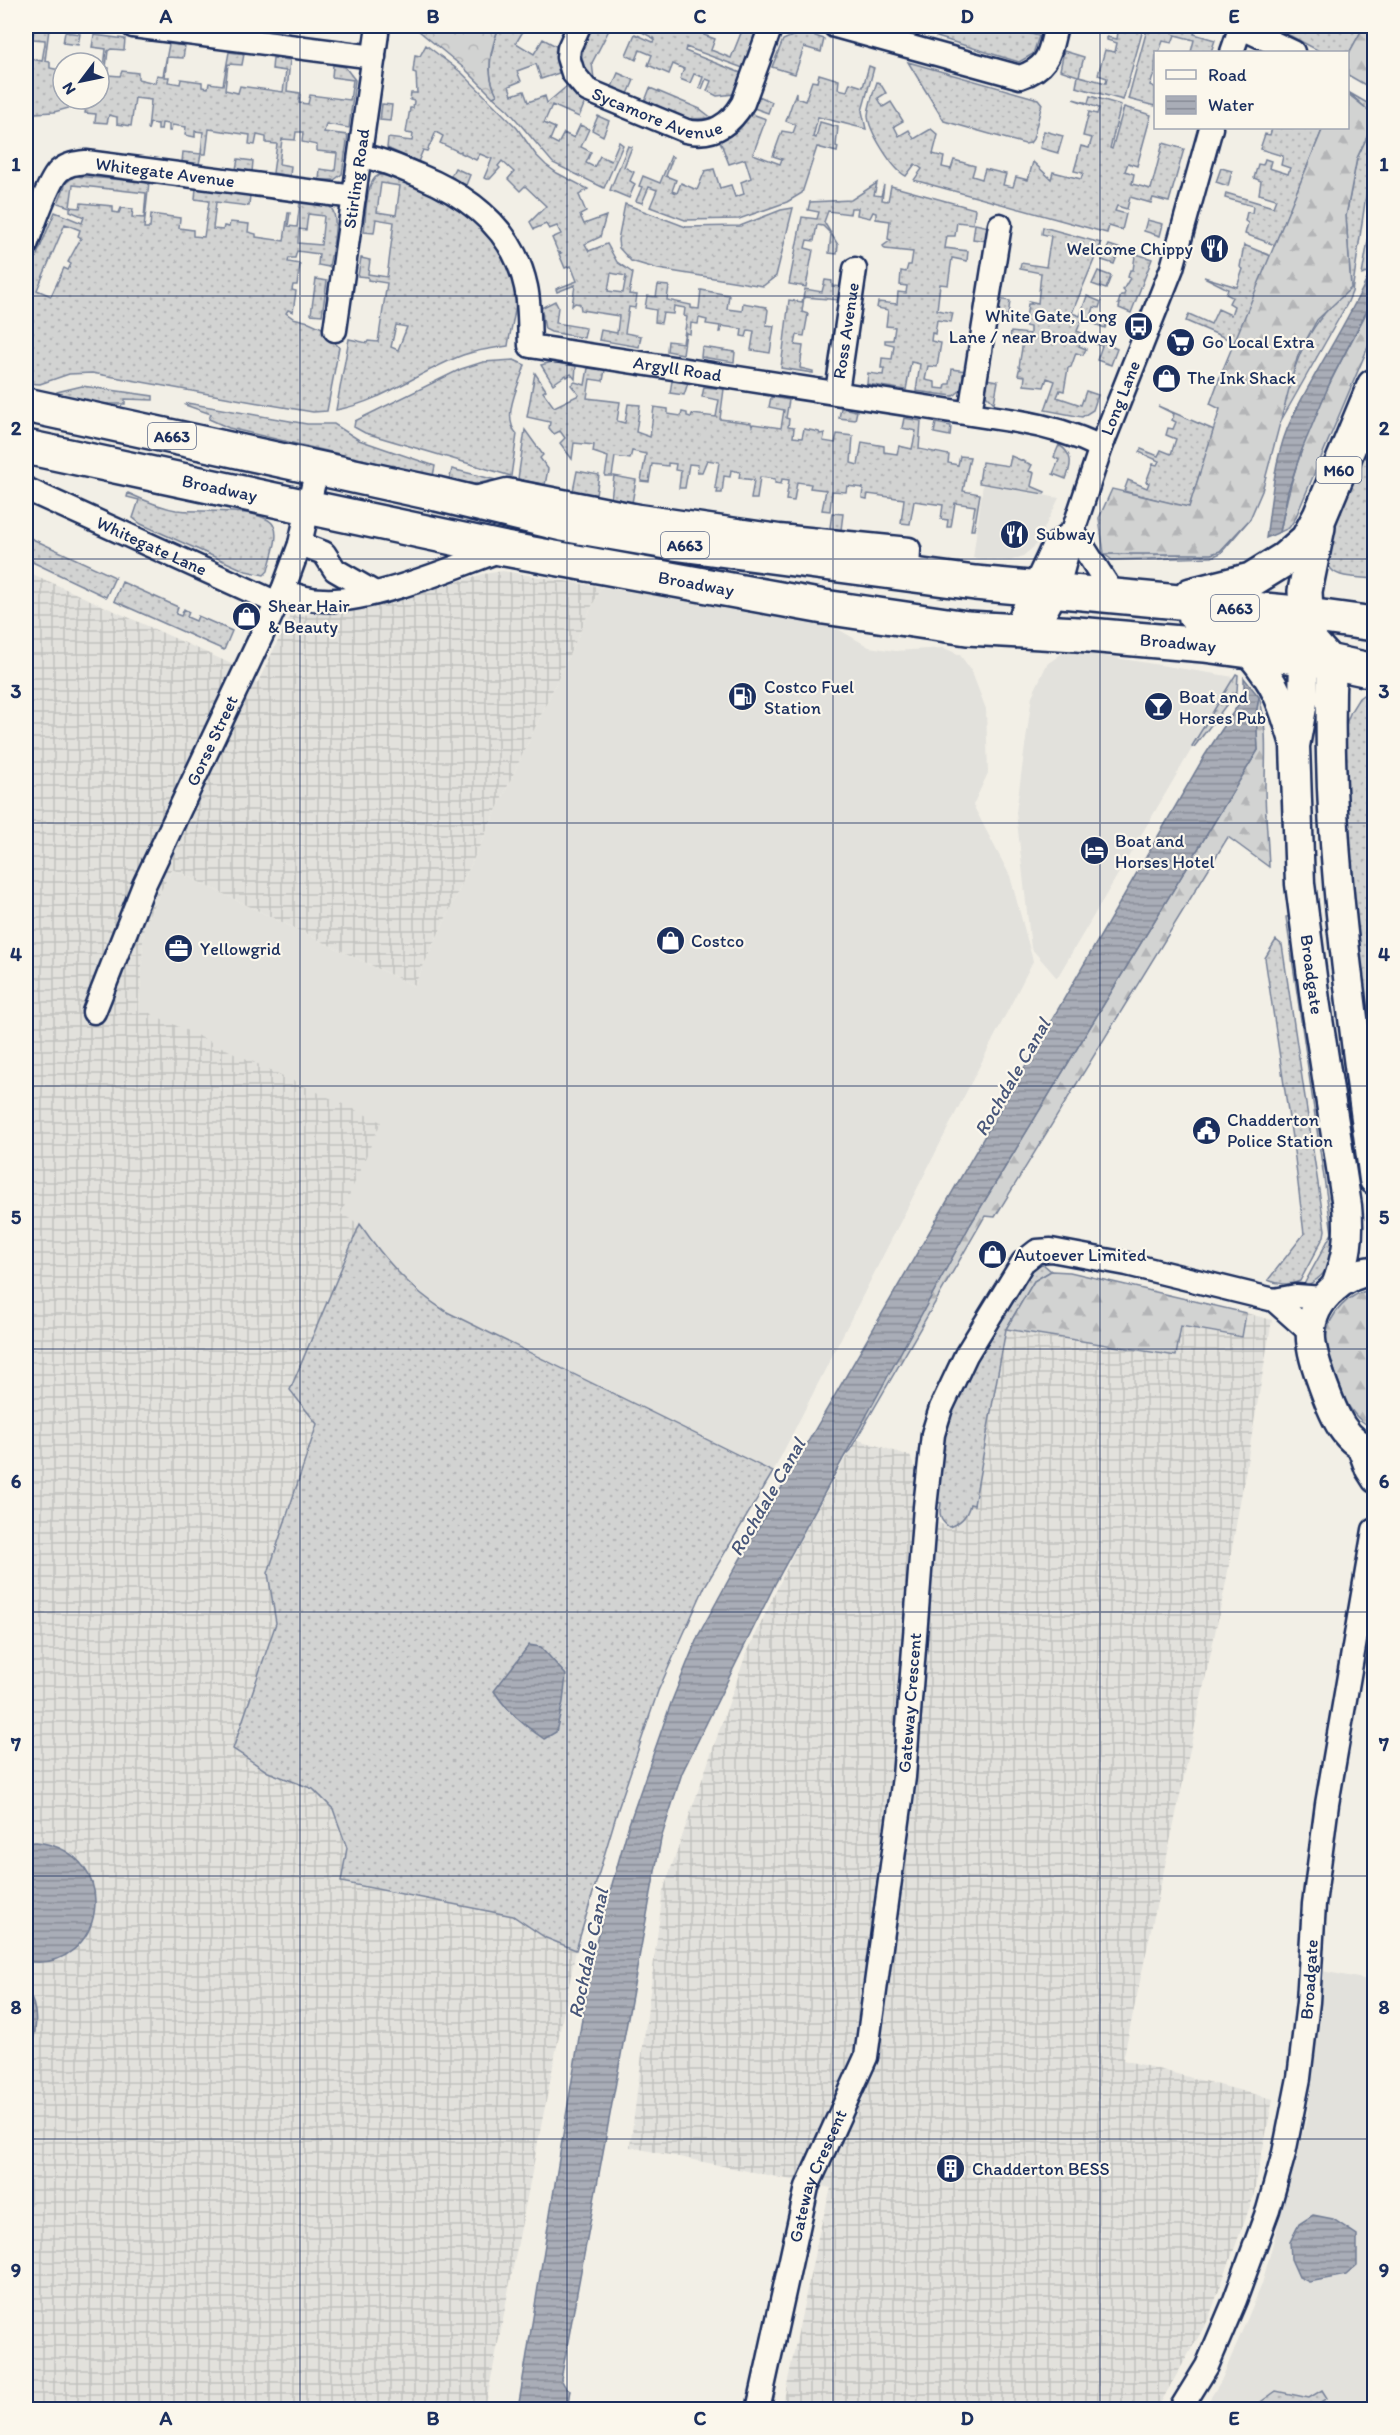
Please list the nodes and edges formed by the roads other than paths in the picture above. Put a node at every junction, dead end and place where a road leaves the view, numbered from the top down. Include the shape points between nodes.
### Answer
1 (133, 26) edge
2 (378, 26) edge
3 (579, 26) edge
4 (771, 26) edge
5 (835, 26) edge
6 (1056, 26) edge
7 (1240, 26) edge
8 (1232, 51) edge
9 (1291, 51) edge
10 (374, 57) junction
11 (1211, 129) edge
12 (360, 156) junction
13 (354, 197) junction
14 (1000, 225) dead end
15 (26, 246) edge
16 (855, 269) dead end
17 (335, 330) dead end
18 (1374, 386) edge
19 (837, 392) junction
20 (26, 405) edge
21 (970, 413) junction
22 (26, 447) edge
23 (1101, 447) junction
24 (317, 468) junction
25 (26, 489) edge
26 (309, 506) junction
27 (1072, 531) junction
28 (300, 544) junction
29 (506, 549) junction
30 (1303, 557) junction
31 (1045, 590) junction
32 (375, 592) junction
33 (1114, 595) junction
34 (280, 596) junction
35 (1163, 602) junction
36 (1374, 624) edge
37 (1025, 631) junction
38 (1313, 642) junction
39 (1250, 653) junction
40 (1374, 671) edge
41 (1295, 746) junction
42 (94, 1012) dead end
43 (1374, 1180) edge
44 (1374, 1270) edge
45 (1329, 1292) junction
46 (1274, 1300) junction
47 (1311, 1333) junction
48 (1366, 1447) edge
49 (1374, 1481) edge
50 (1374, 1530) edge
51 (758, 2409) edge
52 (1180, 2409) edge

1 - 10 street
2 - 10 street, Stirling Road
3 - 4 street, Sycamore Avenue via 568,57 573,73 587,90 686,131 700,133 726,125 737,114
5 - 6 street via 1020,76 1045,63
7 - 8 street
7 - 9 street
10 - 12 street, Stirling Road
11 - 23 street, Long Lane via 1172,268
12 - 13 street, Stirling Road
12 - 19 street, Argyll Road via 387,161 453,191 500,229 524,276 530,346
13 - 15 street, Whitegate Avenue via 76,163 55,176
13 - 17 street, Stirling Road
14 - 21 street
16 - 19 street, Ross Avenue
18 - 30 highway, M60
19 - 21 street, Argyll Road
20 - 24 highway, Broadway / A663
21 - 23 street, Argyll Road via 1050,427
22 - 26 highway, Broadway / A663
23 - 27 street, Long Lane
24 - 26 street, Gorse Street
24 - 31 highway, Broadway / A663 via 640,538 908,561 984,584
25 - 34 street, Whitegate Lane
26 - 28 street, Gorse Street
26 - 29 highway, Broadway / A663
27 - 31 street, Long Lane
27 - 33 street
28 - 32 street via 324,553 335,570
28 - 34 street, Gorse Street
29 - 32 street, Whitegate Lane
29 - 37 highway, Broadway / A663 via 824,607 967,628
30 - 35 highway via 1251,580
30 - 38 highway
31 - 33 highway, Broadway / A663
31 - 37 street, Long Lane
32 - 34 street, Whitegate Lane via 326,601
33 - 35 highway, Broadway / A663
34 - 42 street, Gorse Street via 144,885
35 - 38 highway, Broadway / A663
36 - 38 highway, Broadway / A663
37 - 39 highway, Broadway / A663 via 1204,645
38 - 39 highway, Broadway / A663
38 - 40 highway, Broadway / A663
38 - 41 main road, Broadgate
38 - 43 main road, Broadgate via 1330,712 1341,922
39 - 41 main road via 1280,695
41 - 45 main road, Broadgate via 1305,932 1348,1215 1346,1259
44 - 45 main road via 1352,1276
45 - 46 street, Gateway Crescent
45 - 47 main road, Broadgate via 1312,1317
46 - 47 street, Gateway Crescent
46 - 51 street, Gateway Crescent via 1127,1264 1037,1251 1023,1262 953,1381 933,1434 904,1777 866,2057 807,2187
47 - 48 main road, Broadgate via 1312,1354 1333,1412 1342,1430
48 - 49 street, Broadgate via 1367,1470
50 - 52 street, Broadgate via 1328,1804 1314,1904 1299,2078 1284,2153 1235,2300 1207,2366

